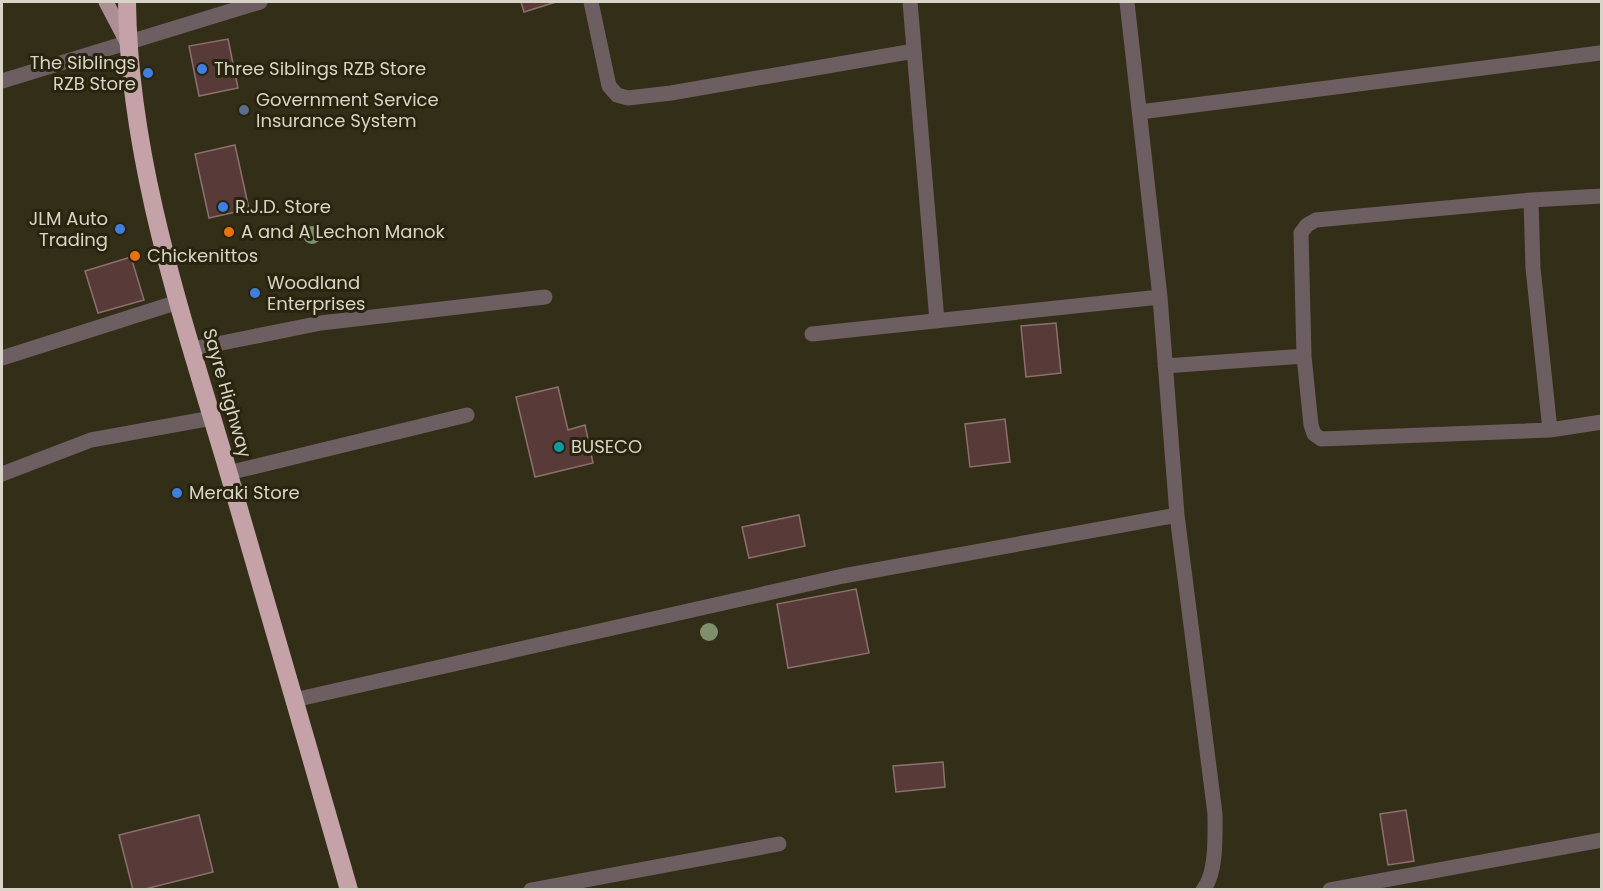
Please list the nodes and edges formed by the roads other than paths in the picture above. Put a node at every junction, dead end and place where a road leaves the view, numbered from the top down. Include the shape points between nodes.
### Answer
1 (106, 2) edge
2 (127, 2) edge
3 (260, 2) edge
4 (591, 2) edge
5 (910, 2) edge
6 (1127, 2) edge
7 (127, 42) junction
8 (914, 51) junction
9 (1600, 53) edge
10 (2, 81) edge
11 (1140, 112) junction
12 (1602, 196) edge
13 (1531, 200) junction
14 (545, 297) dead end
15 (1160, 297) junction
16 (178, 302) junction
17 (937, 321) junction
18 (812, 334) dead end
19 (192, 349) junction
20 (1304, 356) junction
21 (2, 358) edge
22 (1166, 366) junction
23 (467, 415) dead end
24 (212, 418) junction
25 (1602, 422) edge
26 (1550, 430) junction
27 (228, 473) junction
28 (2, 474) edge
29 (1178, 515) junction
30 (294, 700) junction
31 (1602, 840) edge
32 (779, 844) dead end
33 (349, 890) edge
34 (531, 890) edge
35 (1203, 890) edge
36 (1330, 890) edge

1 - 7 main road
2 - 7 highway, Sayre Highway
3 - 7 street
4 - 8 street via 609,86 617,95 628,98
5 - 8 street
6 - 11 street
7 - 10 street
7 - 16 highway, Sayre Highway via 146,175
8 - 17 street
9 - 11 street
11 - 15 street
12 - 13 street
13 - 20 street via 1316,220 1307,225 1301,233
13 - 26 street via 1533,268
14 - 19 street via 321,323
15 - 17 street
15 - 22 street
16 - 19 highway, Sayre Highway
16 - 21 street
17 - 18 street
19 - 24 highway, Sayre Highway
20 - 22 street
20 - 26 street via 1311,425 1321,439
22 - 29 street
23 - 27 street
24 - 27 highway, Sayre Highway
24 - 28 street via 91,440
25 - 26 street
27 - 30 highway, Sayre Highway
29 - 30 street via 843,576
29 - 35 street via 1215,814 1215,847 1208,884
30 - 33 highway, Sayre Highway
31 - 36 street
32 - 34 street

